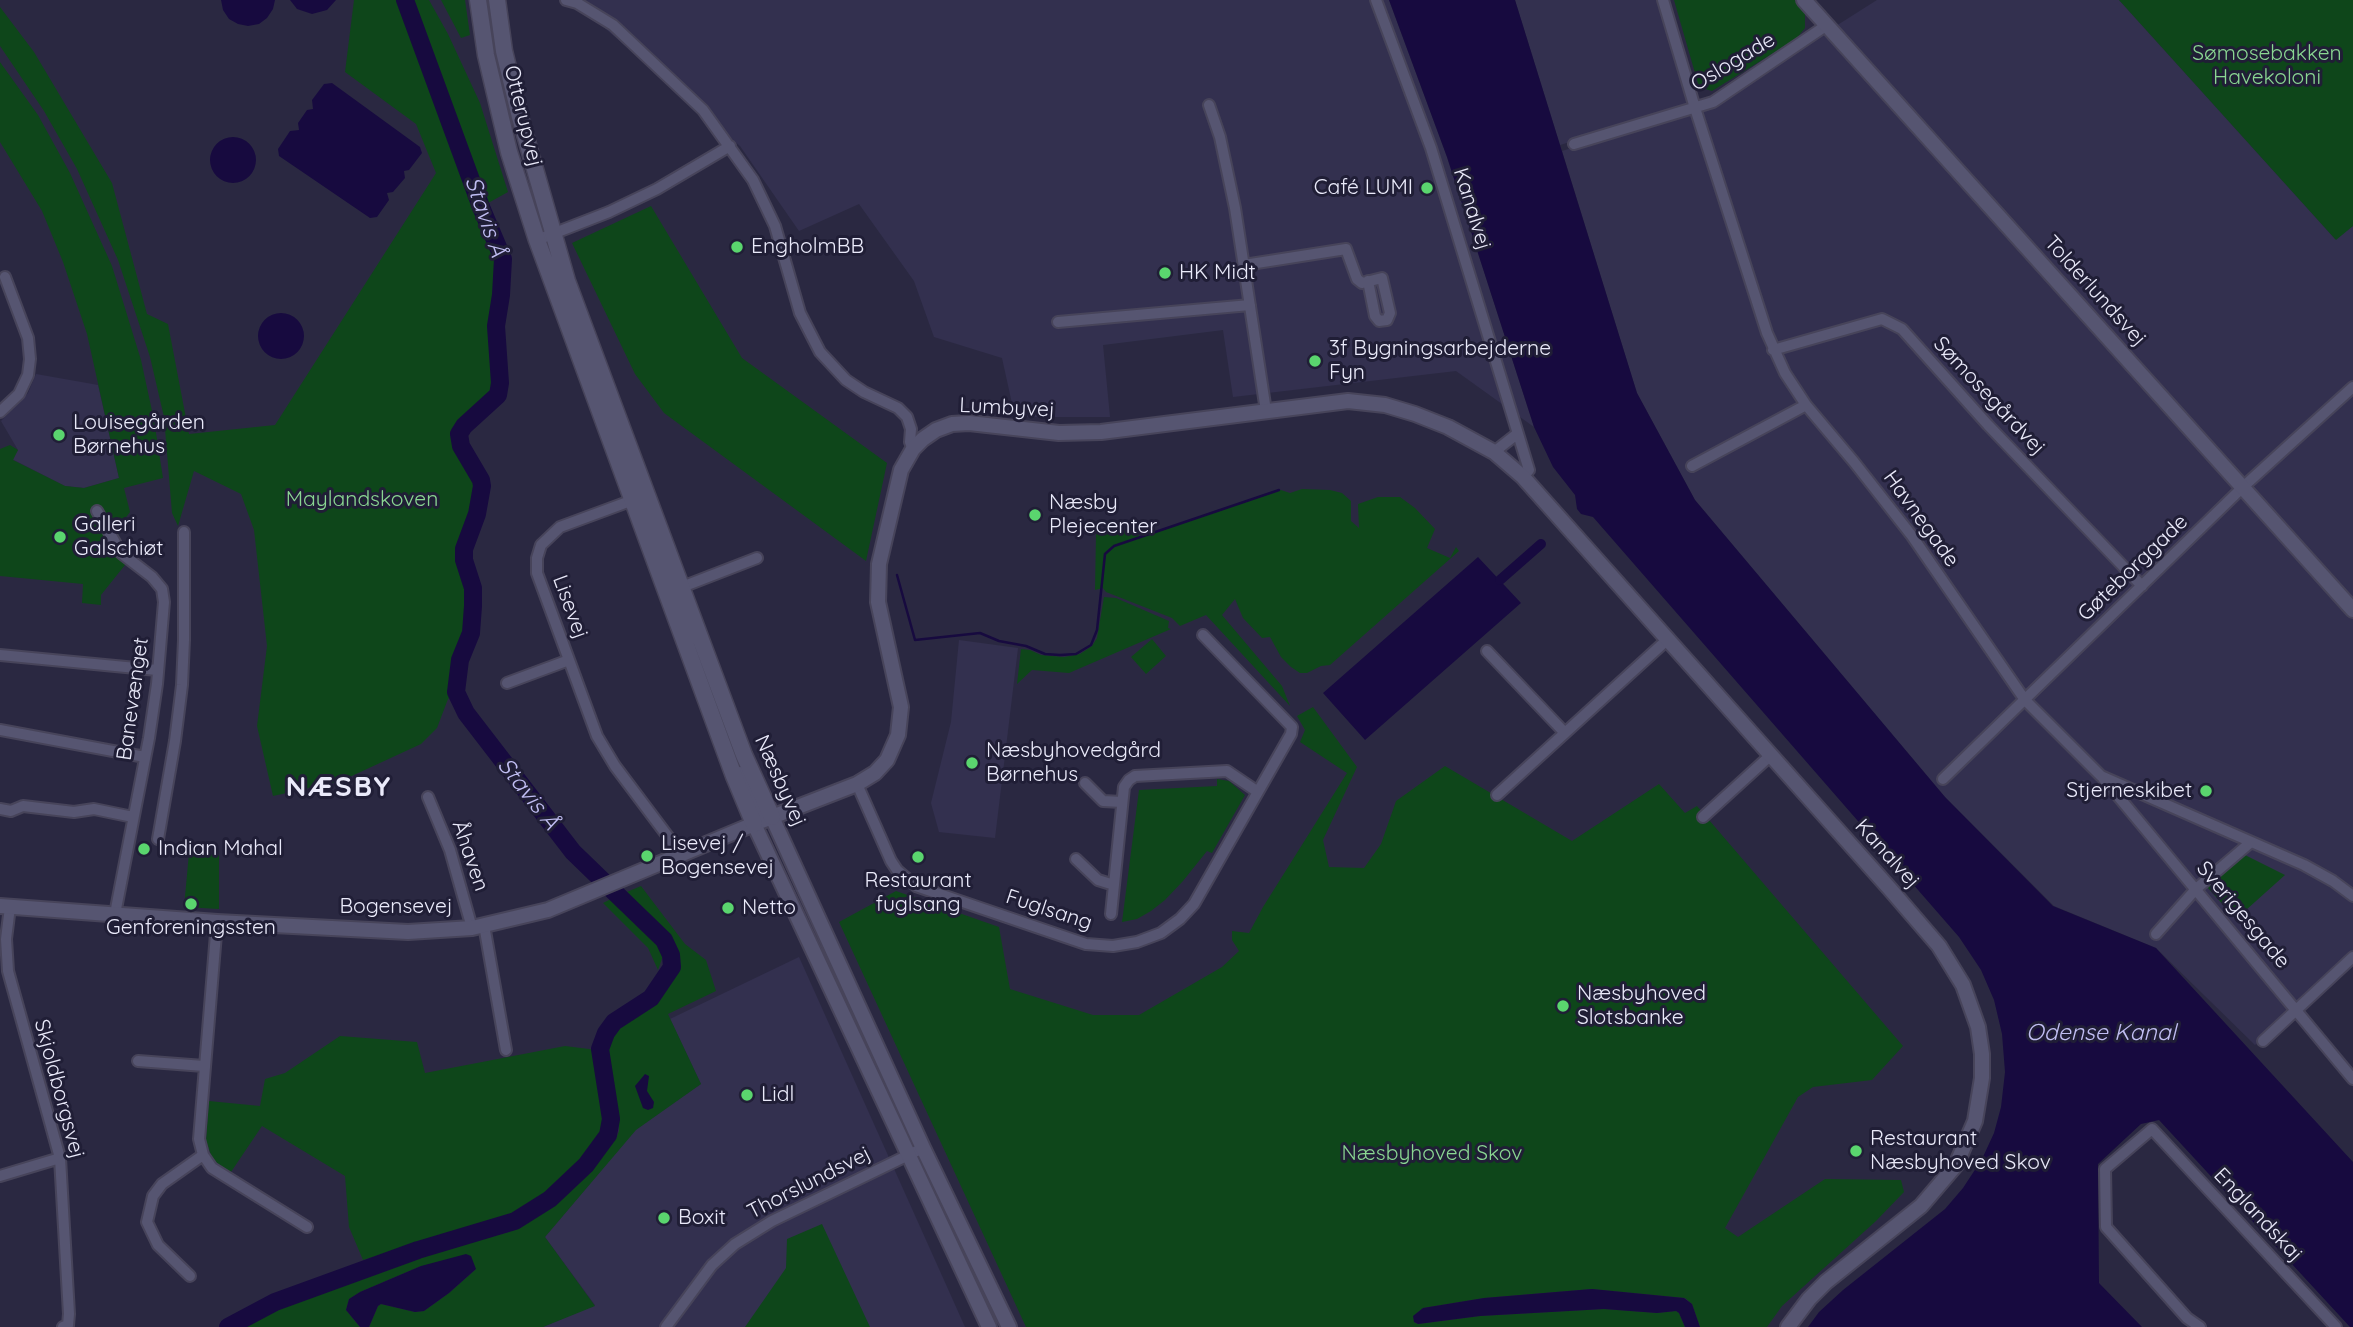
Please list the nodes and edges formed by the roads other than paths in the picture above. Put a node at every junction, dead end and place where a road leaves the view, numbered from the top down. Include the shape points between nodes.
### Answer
1 (478, 0) edge
2 (497, 0) edge
3 (566, 0) edge
4 (1376, 0) edge
5 (1663, 0) edge
6 (1804, 0) edge
7 (1827, 25) junction
8 (1209, 104) dead end
9 (1695, 108) junction
10 (1574, 144) dead end
11 (730, 146) junction
12 (553, 235) junction
13 (537, 240) junction
14 (1244, 265) junction
15 (5, 277) dead end
16 (1368, 281) dead end
17 (5, 293) edge
18 (1250, 305) junction
19 (1058, 322) dead end
20 (1773, 350) junction
21 (2353, 387) edge
22 (1806, 405) junction
23 (1265, 411) junction
24 (0, 412) edge
25 (1517, 434) junction
26 (913, 449) junction
27 (1494, 452) junction
28 (1692, 466) dead end
29 (1523, 477) junction
30 (2243, 486) junction
31 (633, 500) junction
32 (97, 511) dead end
33 (184, 532) dead end
34 (757, 558) dead end
35 (2142, 586) junction
36 (682, 587) junction
37 (2353, 610) edge
38 (1203, 635) dead end
39 (1668, 639) junction
40 (1487, 651) dead end
41 (0, 655) edge
42 (569, 660) junction
43 (158, 670) junction
44 (507, 683) dead end
45 (2025, 700) junction
46 (0, 730) edge
47 (1565, 733) junction
48 (722, 743) junction
49 (1770, 755) junction
50 (145, 757) junction
51 (2101, 776) junction
52 (1943, 779) dead end
53 (1085, 783) dead end
54 (857, 784) junction
55 (1258, 792) junction
56 (1497, 795) dead end
57 (428, 797) dead end
58 (1122, 802) junction
59 (0, 809) edge
60 (134, 817) junction
61 (772, 817) junction
62 (1703, 817) dead end
63 (754, 824) junction
64 (158, 839) dead end
65 (2251, 842) junction
66 (681, 854) junction
67 (1076, 859) dead end
68 (1114, 885) junction
69 (2196, 889) junction
70 (2352, 896) edge
71 (5, 906) edge
72 (814, 909) junction
73 (115, 914) junction
74 (1111, 914) dead end
75 (216, 922) junction
76 (478, 927) junction
77 (2156, 934) dead end
78 (2353, 957) edge
79 (2297, 1009) junction
80 (2263, 1041) dead end
81 (506, 1050) dead end
82 (138, 1061) dead end
83 (204, 1066) junction
84 (2353, 1079) edge
85 (923, 1148) junction
86 (203, 1155) junction
87 (908, 1155) junction
88 (61, 1158) junction
89 (0, 1176) edge
90 (307, 1227) dead end
91 (190, 1276) dead end
92 (69, 1326) edge
93 (666, 1327) edge
94 (989, 1327) edge
95 (1009, 1327) edge
96 (1788, 1327) edge
97 (2200, 1327) edge
98 (2336, 1327) edge

1 - 13 main road, Otterupvej via 506,140
2 - 12 main road, Otterupvej via 504,51
3 - 11 street via 613,25 703,110
4 - 25 street, Kanalvej via 1431,148
5 - 9 street, Havnegade
6 - 7 street, Tolderlundsvej
7 - 9 street, Oslogade via 1713,102
7 - 30 street, Tolderlundsvej
8 - 14 street via 1220,137
9 - 10 street, Oslogade
9 - 20 street, Havnegade
11 - 12 street via 657,189
11 - 26 street via 775,226 800,313 820,352 846,380 907,417
12 - 13 street
12 - 36 main road, Næsbyvej
13 - 31 main road, Næsbyvej
14 - 16 street via 1346,249 1357,279
14 - 18 street
15 - 17 street
17 - 24 street via 28,338 30,359 19,394
18 - 19 street
18 - 23 street
20 - 22 street, Havnegade
20 - 35 street, Sømosegårdvej via 1882,319 1902,329
21 - 30 street, Gøteborggade
22 - 28 street
22 - 45 street, Havnegade via 1912,536
23 - 26 street, Lumbyvej via 1101,432 952,424 936,430
23 - 27 street, Lumbyvej via 1348,401 1385,405 1448,427
25 - 27 street
25 - 29 street, Kanalvej via 1529,470
26 - 54 street, Bogensevej via 901,470 877,580 901,721 887,760
27 - 29 street, Lumbyvej
29 - 39 street, Kanalvej
30 - 35 street, Gøteborggade
30 - 37 street, Tolderlundsvej
31 - 42 street, Lisevej via 560,527 541,545 537,573
31 - 48 main road, Næsbyvej
32 - 43 street, Banevænget via 121,553 162,589
33 - 64 street, Banevænget via 182,685
34 - 36 street
35 - 45 street, Gøteborggade
36 - 61 main road, Næsbyvej
38 - 55 street, Fuglsang via 1292,727
39 - 47 street
39 - 49 street, Kanalvej
40 - 47 street
41 - 43 street
42 - 44 street, Lisevej
42 - 66 street, Lisevej via 597,736
43 - 50 street, Banevænget
45 - 51 street, Havnegade
45 - 52 street, Gøteborggade
46 - 50 street
47 - 56 street
48 - 61 street via 760,814
48 - 63 main road, Næsbyvej
49 - 62 street
49 - 96 street, Kanalvej via 1939,946 1972,1006 1982,1054 1980,1100 1956,1165 1921,1206 1826,1282
50 - 60 street, Banevænget
51 - 65 street, Havnegade
51 - 69 street, Sverigesgade
53 - 58 street via 1104,801
54 - 55 street, Fuglsang via 891,861 916,887 1086,944 1113,946 1161,933 1180,919 1194,904
54 - 61 street, Bogensevej
55 - 58 street, Fuglsang via 1227,771 1135,776 1124,787
57 - 76 street, Åhaven
58 - 68 street, Fuglsang
59 - 60 street via 93,809
60 - 73 street, Banevænget
61 - 63 street, Bogensevej
61 - 72 street, Næsbyvej
63 - 66 street, Bogensevej
63 - 72 street via 765,828 795,891
63 - 87 street, Næsbyvej
65 - 69 street
65 - 70 street, Havnegade via 2304,865
66 - 76 street, Bogensevej via 548,909
67 - 68 street, Fuglsang via 1098,880
68 - 74 street, Fuglsang
69 - 77 street
69 - 79 street, Sverigesgade
71 - 73 street, Bogensevej
71 - 88 street, Skjoldborgsvej via 8,971
72 - 85 street, Næsbyvej
73 - 75 street, Bogensevej
75 - 76 street, Bogensevej via 408,932
75 - 83 street
76 - 81 street, Åhaven
78 - 79 street
79 - 80 street
79 - 84 street, Sverigesgade
82 - 83 street
83 - 86 street via 199,1139
85 - 87 street, Thorslundsvej
85 - 95 street, Næsbyvej
86 - 90 street via 212,1168
86 - 91 street via 162,1184 153,1196 147,1222 158,1245
87 - 93 street, Thorslundsvej via 772,1221 735,1244 712,1265
87 - 94 street, Næsbyvej
88 - 89 street
88 - 92 street, Skjoldborgsvej
97 - 98 street, Englandskaj via 2106,1227 2105,1169 2152,1129

